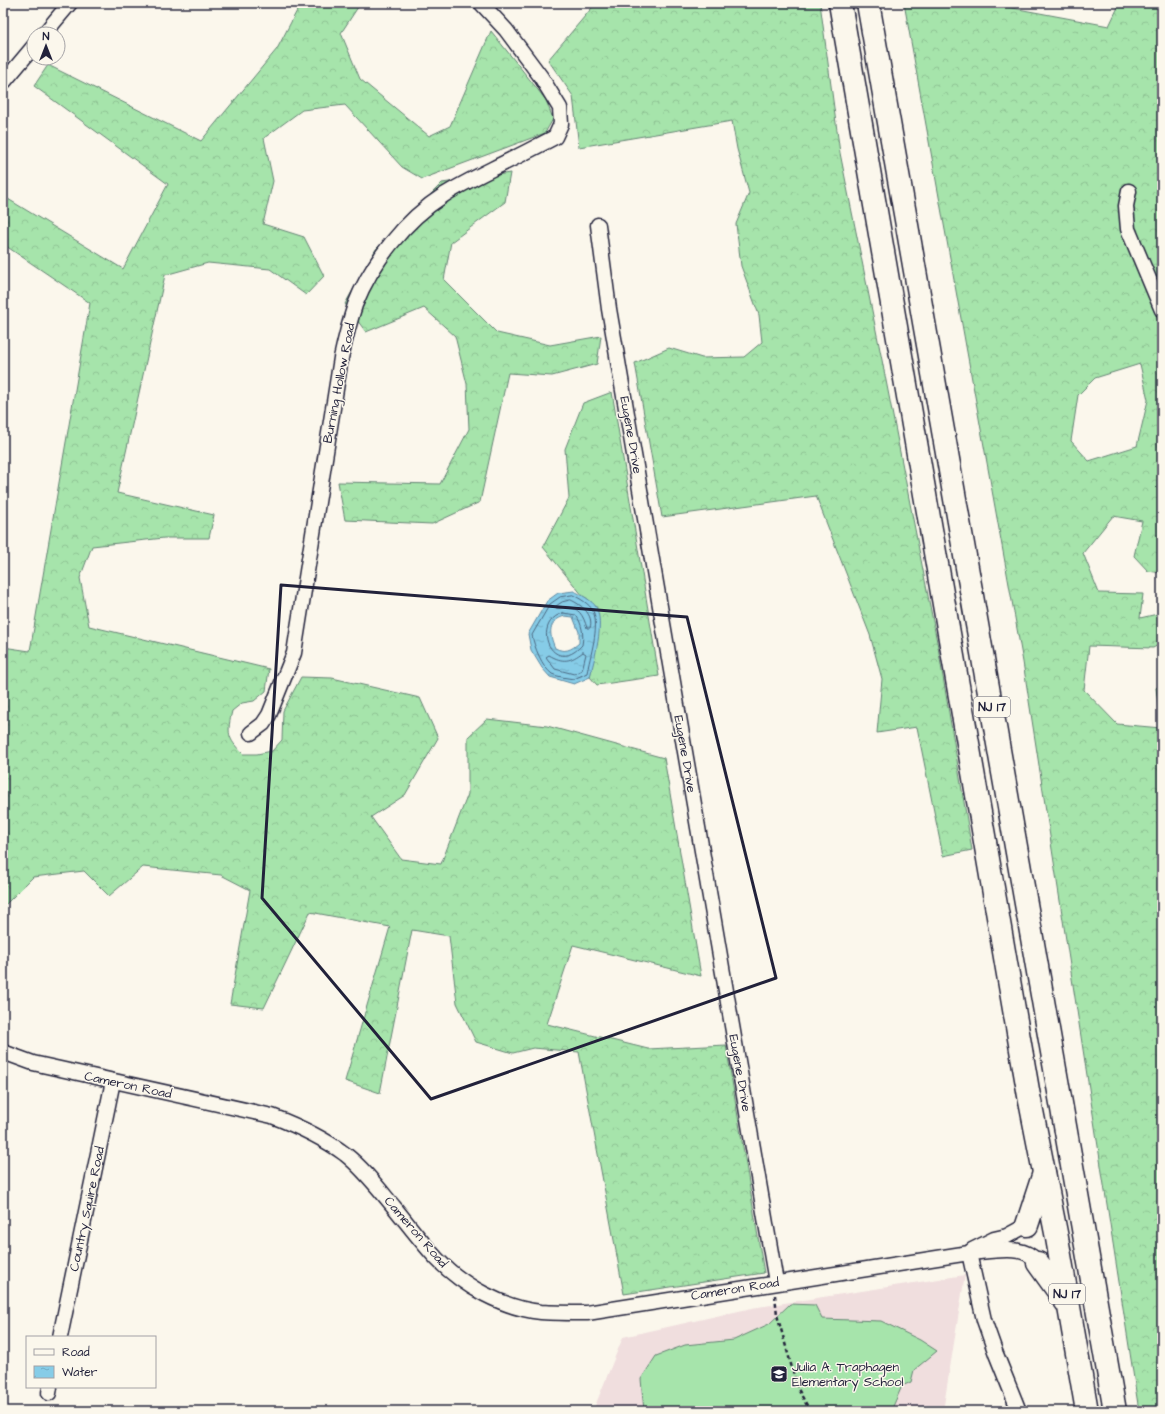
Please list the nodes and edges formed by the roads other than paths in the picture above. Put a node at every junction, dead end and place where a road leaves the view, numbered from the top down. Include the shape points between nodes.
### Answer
1 (70, 3) edge
2 (481, 3) edge
3 (840, 3) edge
4 (868, 3) edge
5 (51, 26) edge
6 (26, 56) edge
7 (3, 83) edge
8 (1129, 191) dead end
9 (598, 225) dead end
10 (1162, 310) edge
11 (252, 733) dead end
12 (3, 1052) edge
13 (113, 1081) junction
14 (1044, 1172) junction
15 (1027, 1225) joint
16 (969, 1253) junction
17 (1038, 1263) joint
18 (776, 1282) junction
19 (1069, 1306) junction
20 (60, 1336) edge
21 (1019, 1411) edge
22 (1087, 1411) edge
23 (1115, 1411) edge

1 - 5 street
2 - 11 street, Burning Hollow Road via 506,30 541,77 560,108 561,124 555,137 468,180 422,211 401,232 367,281 356,304 341,358 294,653 269,715
3 - 14 highway, NJ 17
4 - 23 highway, NJ 17
6 - 7 street
8 - 10 street via 1126,206 1128,228
9 - 18 street, Eugene Drive via 610,317
12 - 13 street, Cameron Road via 32,1063
13 - 18 street, Cameron Road via 272,1116 321,1138 346,1155 367,1175 437,1259 454,1274 472,1287 518,1307 539,1312 587,1313
13 - 20 street, Country Squire Road
14 - 15 highway
14 - 19 highway, NJ 17
15 - 16 street, Cameron Road
16 - 17 street, Cameron Road via 1018,1251 1031,1255
16 - 18 street, Cameron Road
16 - 21 street via 984,1320
17 - 19 highway
19 - 22 highway, NJ 17

